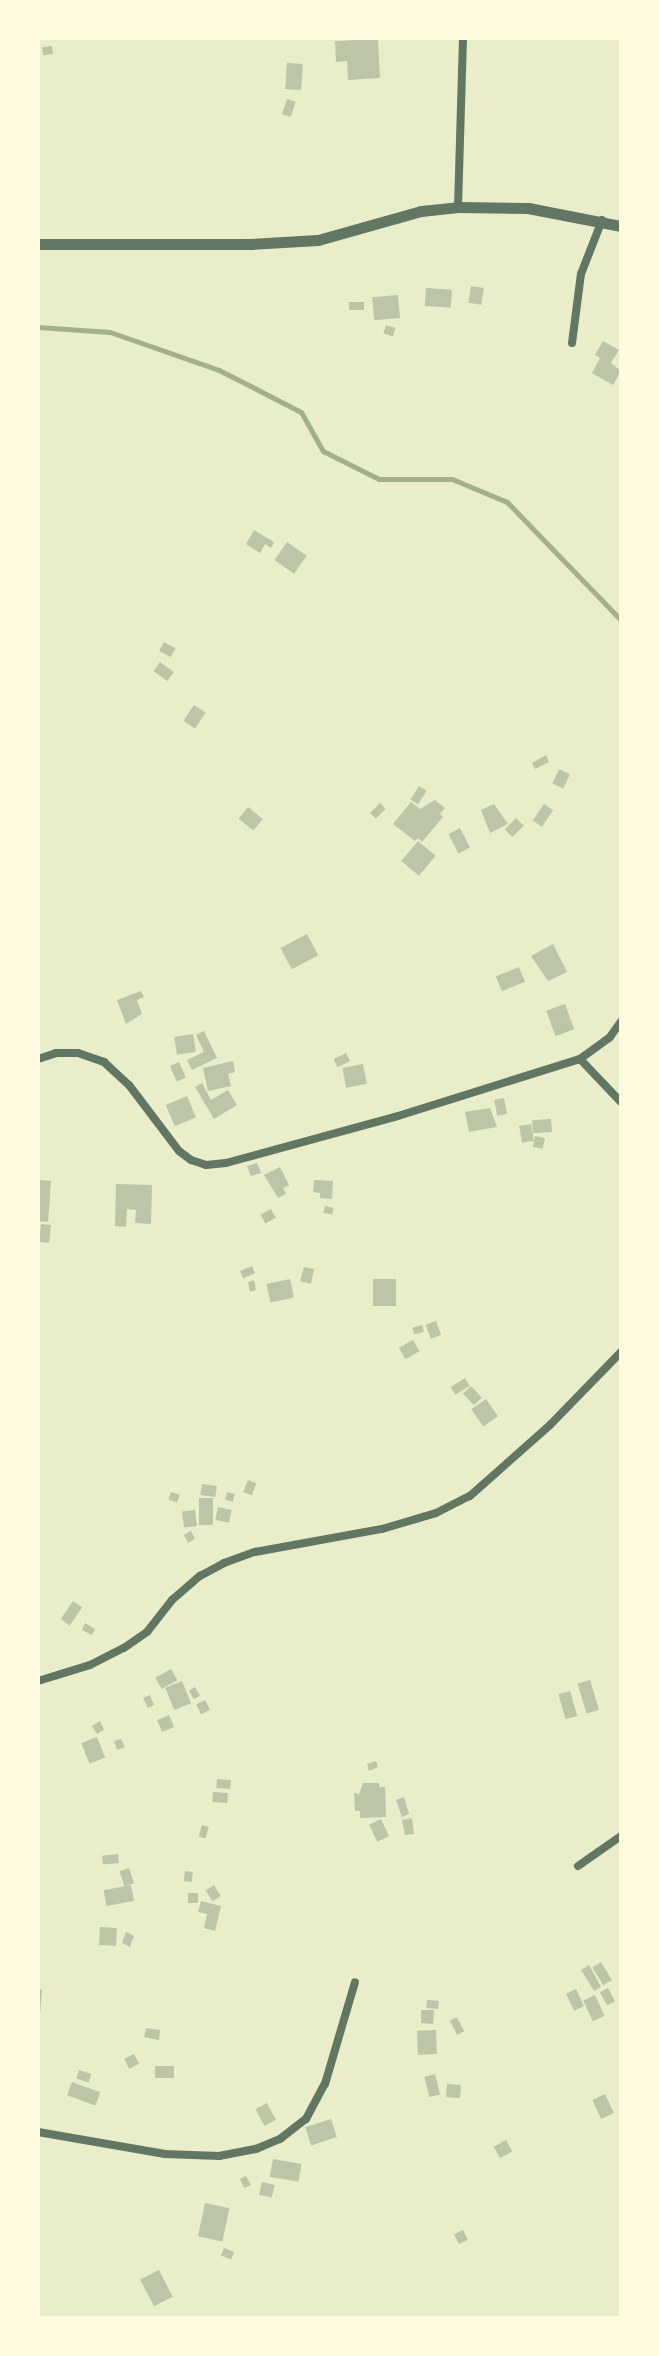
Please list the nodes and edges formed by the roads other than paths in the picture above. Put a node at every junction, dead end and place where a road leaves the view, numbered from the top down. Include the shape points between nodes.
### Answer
1 (463, 38) edge
2 (458, 207) junction
3 (602, 220) junction
4 (621, 226) edge
5 (38, 244) edge
6 (572, 343) dead end
7 (621, 1021) edge
8 (38, 1059) edge
9 (580, 1059) junction
10 (621, 1102) edge
11 (621, 1352) edge
12 (38, 1681) edge
13 (621, 1836) edge
14 (578, 1866) dead end
15 (355, 1982) dead end
16 (38, 2132) edge

1 - 2 street
2 - 3 street via 528,208
2 - 5 street via 421,211 318,240
3 - 4 street
3 - 6 street via 581,274
7 - 9 street via 610,1037
8 - 9 street via 78,1053 104,1062 129,1085 179,1151 206,1165 398,1116
9 - 10 street
11 - 12 street via 470,1496 382,1529 255,1552 224,1563 181,1592 147,1632 124,1648
13 - 14 street
15 - 16 street via 325,2084 306,2119 280,2139 219,2156 165,2154

